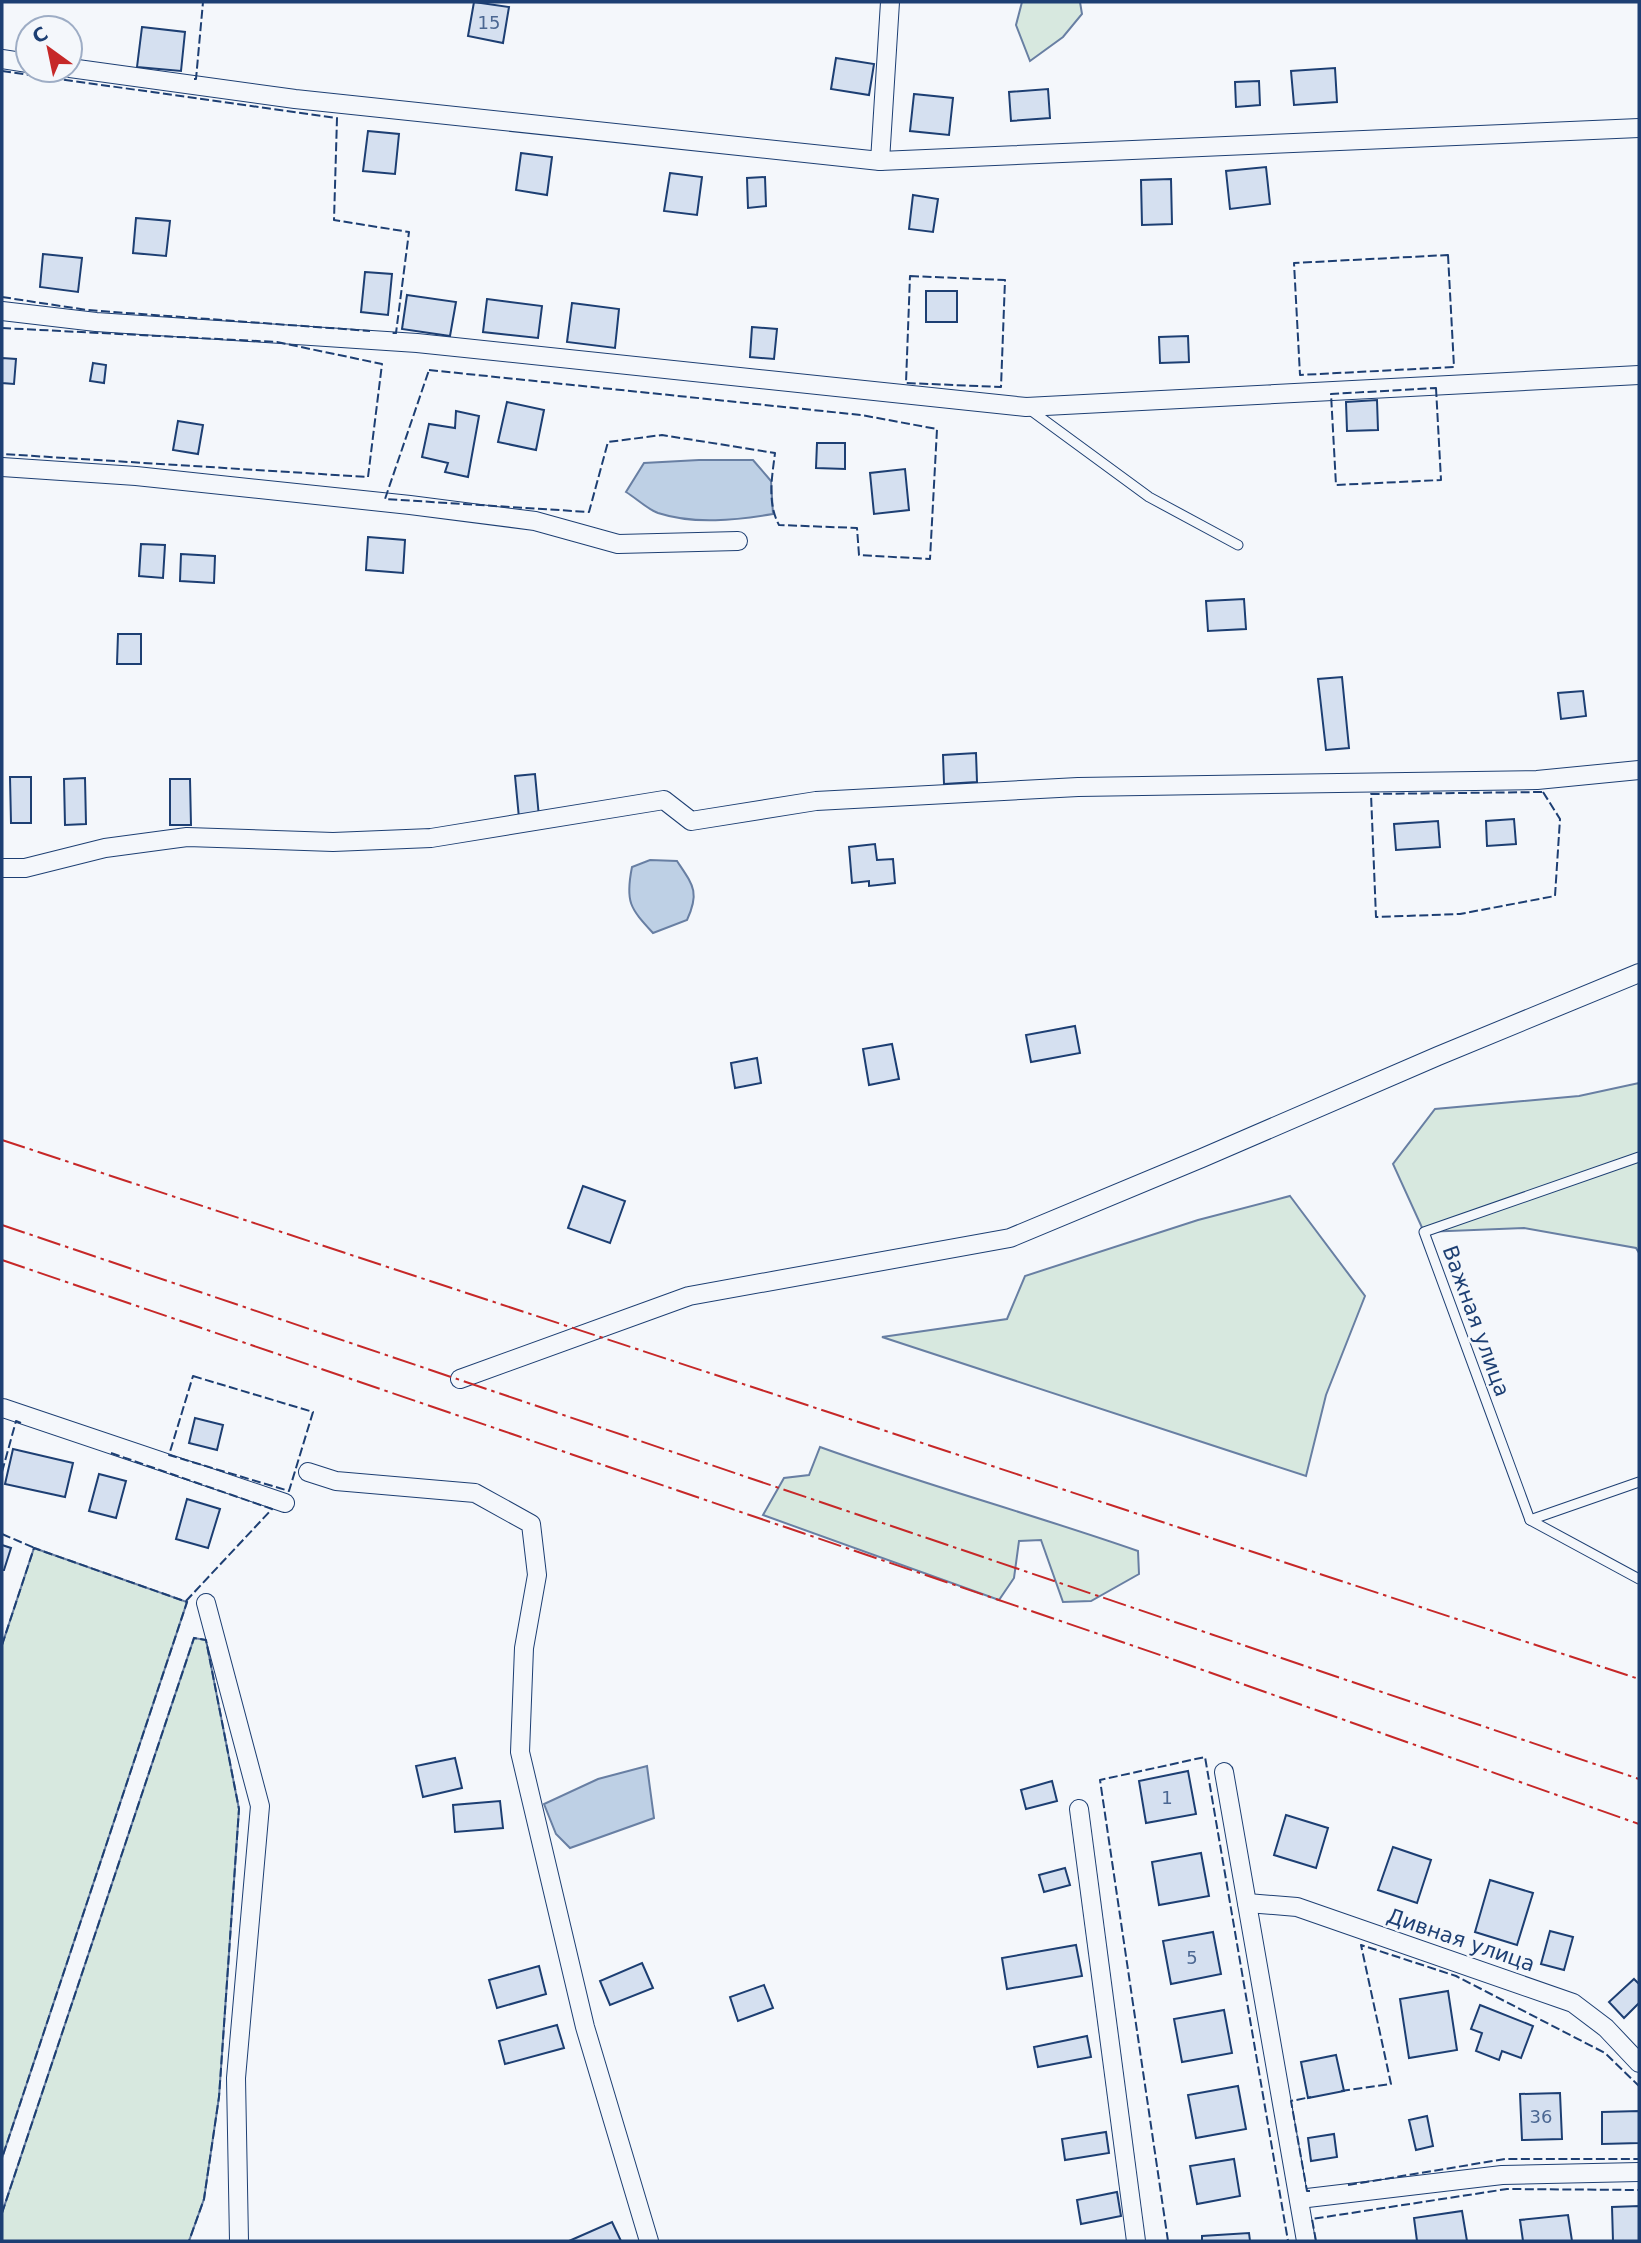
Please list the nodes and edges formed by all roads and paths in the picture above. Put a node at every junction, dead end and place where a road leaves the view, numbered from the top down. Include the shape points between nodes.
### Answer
1 (890, 2) edge
2 (84, 70) edge
3 (1639, 128) edge
4 (880, 161) junction
5 (2, 311) edge
6 (1639, 375) edge
7 (1026, 407) junction
8 (2, 467) edge
9 (738, 541) dead end
10 (1238, 545) dead end
11 (1639, 770) edge
12 (2, 868) edge
13 (1639, 973) edge
14 (1639, 1157) edge
15 (460, 1379) dead end
16 (2, 1409) edge
17 (308, 1472) dead end
18 (1639, 1482) edge
19 (285, 1503) dead end
20 (1530, 1520) junction
21 (1639, 1579) edge
22 (206, 1603) dead end
23 (1224, 1772) dead end
24 (1079, 1809) dead end
25 (1247, 1903) junction
26 (1639, 2063) edge
27 (1639, 2172) edge
28 (1298, 2199) junction
29 (239, 2241) edge
30 (649, 2241) edge
31 (1136, 2241) edge
32 (1306, 2241) edge

1 - 4 street
2 - 4 street via 295,99
3 - 4 street
5 - 7 street via 96,322 417,343
6 - 7 street
7 - 10 lane via 1149,498
8 - 9 street via 136,475 410,505 535,521 618,544
11 - 12 street via 1537,780 1078,787 816,802 691,821 664,800 431,838 333,842 187,837 105,848 26,868
13 - 15 street via 1010,1238 689,1296
14 - 20 lane, Важная улица via 1424,1232
16 - 19 street
17 - 30 street via 336,1481 475,1493 531,1524 537,1575 524,1648 520,1752 585,2027
18 - 20 lane
20 - 21 lane
22 - 29 street via 260,1806 236,2078
23 - 25 street
24 - 31 street
25 - 26 street, Дивная улица via 1297,1907 1573,2003 1606,2028
25 - 28 street
27 - 28 street via 1502,2175
28 - 32 street

